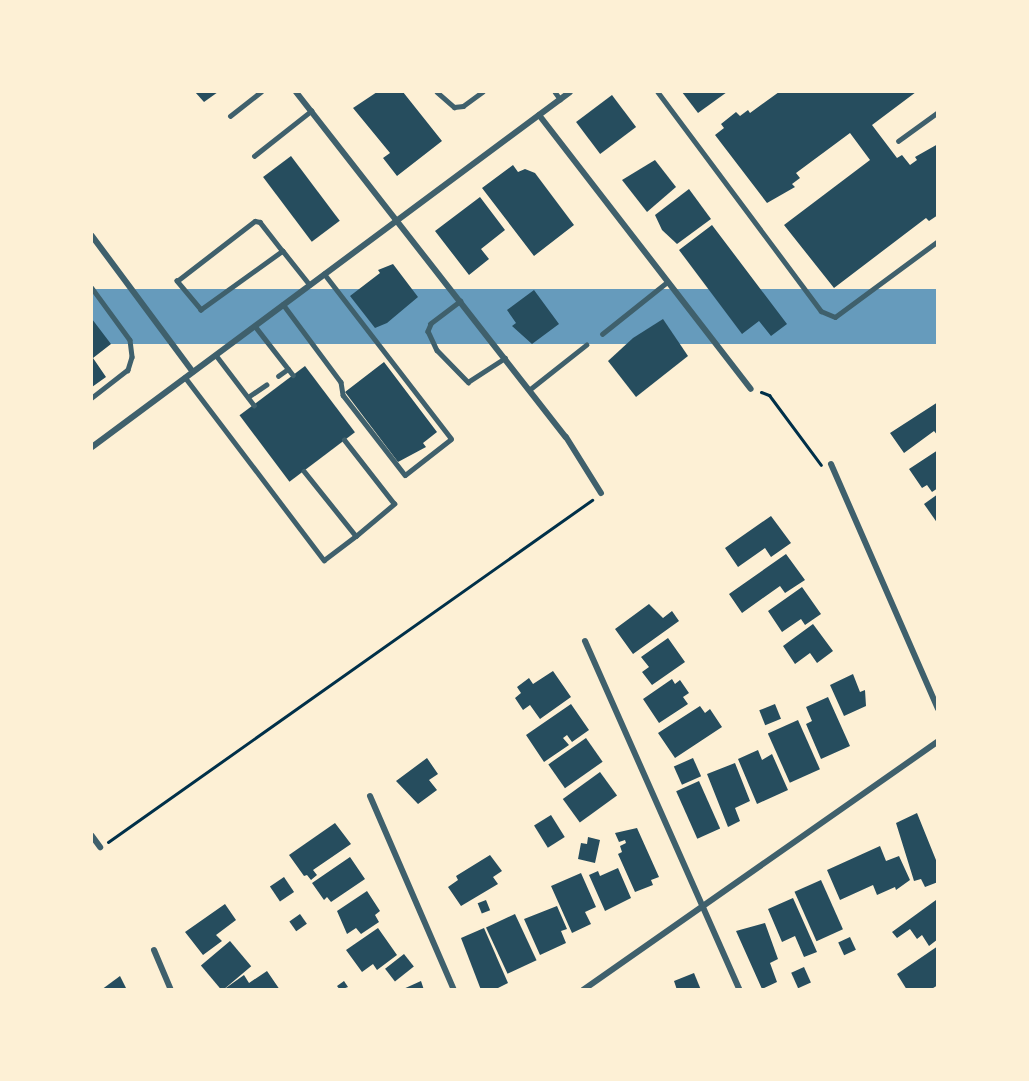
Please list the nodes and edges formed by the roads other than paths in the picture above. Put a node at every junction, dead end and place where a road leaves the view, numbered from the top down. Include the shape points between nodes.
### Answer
1 (261, 92) edge
2 (296, 92) edge
3 (437, 92) edge
4 (482, 92) edge
5 (555, 92) edge
6 (570, 92) edge
7 (658, 92) edge
8 (560, 99) junction
9 (311, 111) junction
10 (938, 111) edge
11 (538, 115) junction
12 (230, 116) dead end
13 (898, 141) dead end
14 (254, 156) dead end
15 (398, 219) junction
16 (92, 236) edge
17 (938, 241) edge
18 (283, 251) junction
19 (324, 274) junction
20 (666, 283) junction
21 (310, 285) junction
22 (92, 288) edge
23 (461, 301) junction
24 (284, 304) junction
25 (255, 326) junction
26 (602, 334) dead end
27 (586, 345) dead end
28 (216, 355) junction
29 (505, 358) junction
30 (288, 369) junction
31 (192, 372) junction
32 (293, 375) dead end
33 (278, 376) dead end
34 (185, 377) junction
35 (266, 385) dead end
36 (751, 388) dead end
37 (529, 390) junction
38 (248, 397) junction
39 (92, 398) edge
40 (254, 405) dead end
41 (344, 440) dead end
42 (92, 447) edge
43 (831, 464) road end
44 (304, 471) dead end
45 (601, 493) road end
46 (356, 536) junction
47 (585, 641) dead end
48 (938, 709) edge
49 (938, 741) edge
50 (370, 795) dead end
51 (92, 836) edge
52 (99, 847) road end
53 (702, 906) junction
54 (154, 950) dead end
55 (171, 990) edge
56 (454, 990) edge
57 (583, 990) edge
58 (740, 990) edge

1 - 12 lane
2 - 9 street
3 - 4 lane via 446,104 454,107 463,106
5 - 8 lane
6 - 8 street
7 - 17 lane via 821,310 835,317
8 - 11 street
9 - 14 lane
9 - 15 street
10 - 13 lane
11 - 15 street
11 - 20 street
15 - 19 street
15 - 23 street
16 - 31 street
18 - 18 lane via 255,221 177,281 201,310
18 - 21 lane
19 - 21 street
19 - 24 lane via 451,439 405,475 343,395 341,382
20 - 26 lane
20 - 36 street
21 - 24 street
22 - 39 lane via 130,340 132,357 128,370
23 - 29 street
23 - 29 lane via 431,324 429,331 437,350 468,382
24 - 25 street
25 - 28 street
25 - 30 lane
27 - 37 lane
28 - 31 street
28 - 38 lane
29 - 37 street
30 - 32 lane
30 - 33 lane
31 - 34 street
34 - 42 street
34 - 46 lane via 324,560
35 - 38 lane
37 - 45 street via 566,437
38 - 40 lane
41 - 46 lane via 394,504
43 - 48 street
44 - 46 lane
47 - 53 street
49 - 53 street
50 - 56 street
51 - 52 street
53 - 57 street
53 - 58 street
54 - 55 street

